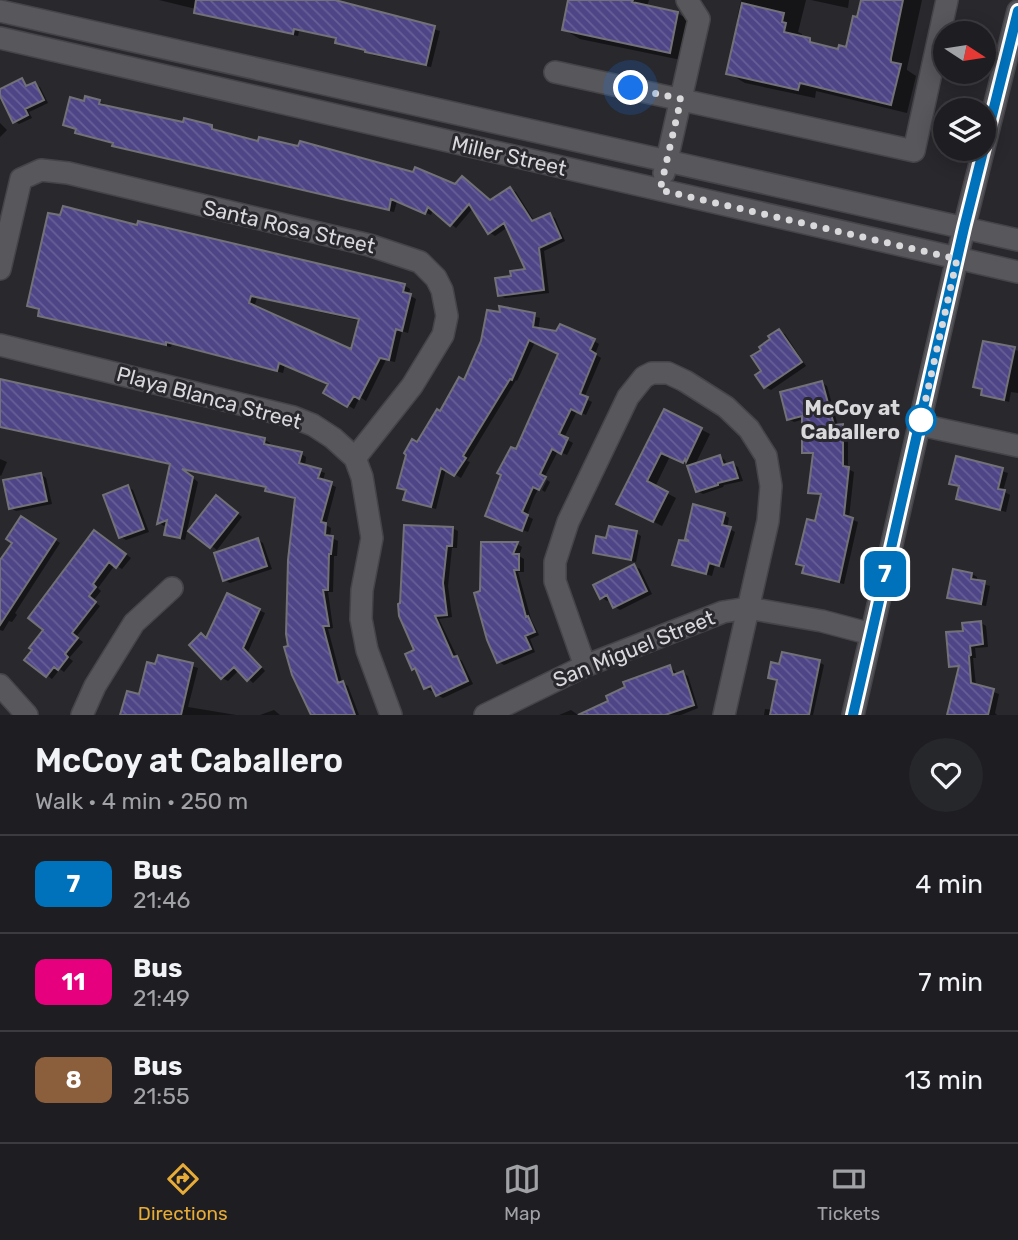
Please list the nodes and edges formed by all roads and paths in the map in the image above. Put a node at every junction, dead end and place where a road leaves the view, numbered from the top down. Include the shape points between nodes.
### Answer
1 (687, 0) edge
2 (947, 0) edge
3 (0, 11) edge
4 (1018, 11) edge
5 (0, 38) edge
6 (555, 72) dead end
7 (681, 99) junction
8 (667, 161) junction
9 (660, 190) junction
10 (964, 228) junction
11 (1018, 240) edge
12 (957, 259) junction
13 (0, 269) edge
14 (1018, 272) edge
15 (0, 345) edge
16 (920, 425) junction
17 (1018, 446) edge
18 (355, 458) junction
19 (172, 588) dead end
20 (748, 608) junction
21 (871, 634) junction
22 (585, 666) junction
23 (0, 685) edge
24 (27, 715) edge
25 (82, 715) edge
26 (391, 715) edge
27 (485, 715) edge
28 (724, 715) edge
29 (853, 715) edge

1 - 7 street via 699,19
2 - 7 street via 914,151
3 - 8 street, Miller Street
4 - 10 street
5 - 9 street, Miller Street
6 - 7 street
7 - 8 street
8 - 9 street
8 - 10 street, Miller Street
9 - 12 street, Miller Street
10 - 11 street, Miller Street
10 - 12 street
12 - 14 street, Miller Street
12 - 16 street
13 - 18 street, Santa Rosa Street via 21,179 41,170 369,245 420,262 442,290 447,316 443,335 412,386
15 - 18 street, Playa Blanca Street via 293,417 333,438
16 - 17 street
16 - 21 street
18 - 26 street via 372,538 361,619 367,650
19 - 25 street via 134,623
20 - 21 street, San Miguel Street
20 - 22 street, San Miguel Street via 706,617
20 - 22 street via 768,521 771,486 765,456 749,429 726,407 668,373 652,373 628,397 568,522 555,562 555,581
20 - 28 street
21 - 29 street
22 - 27 street, San Miguel Street
23 - 24 street

